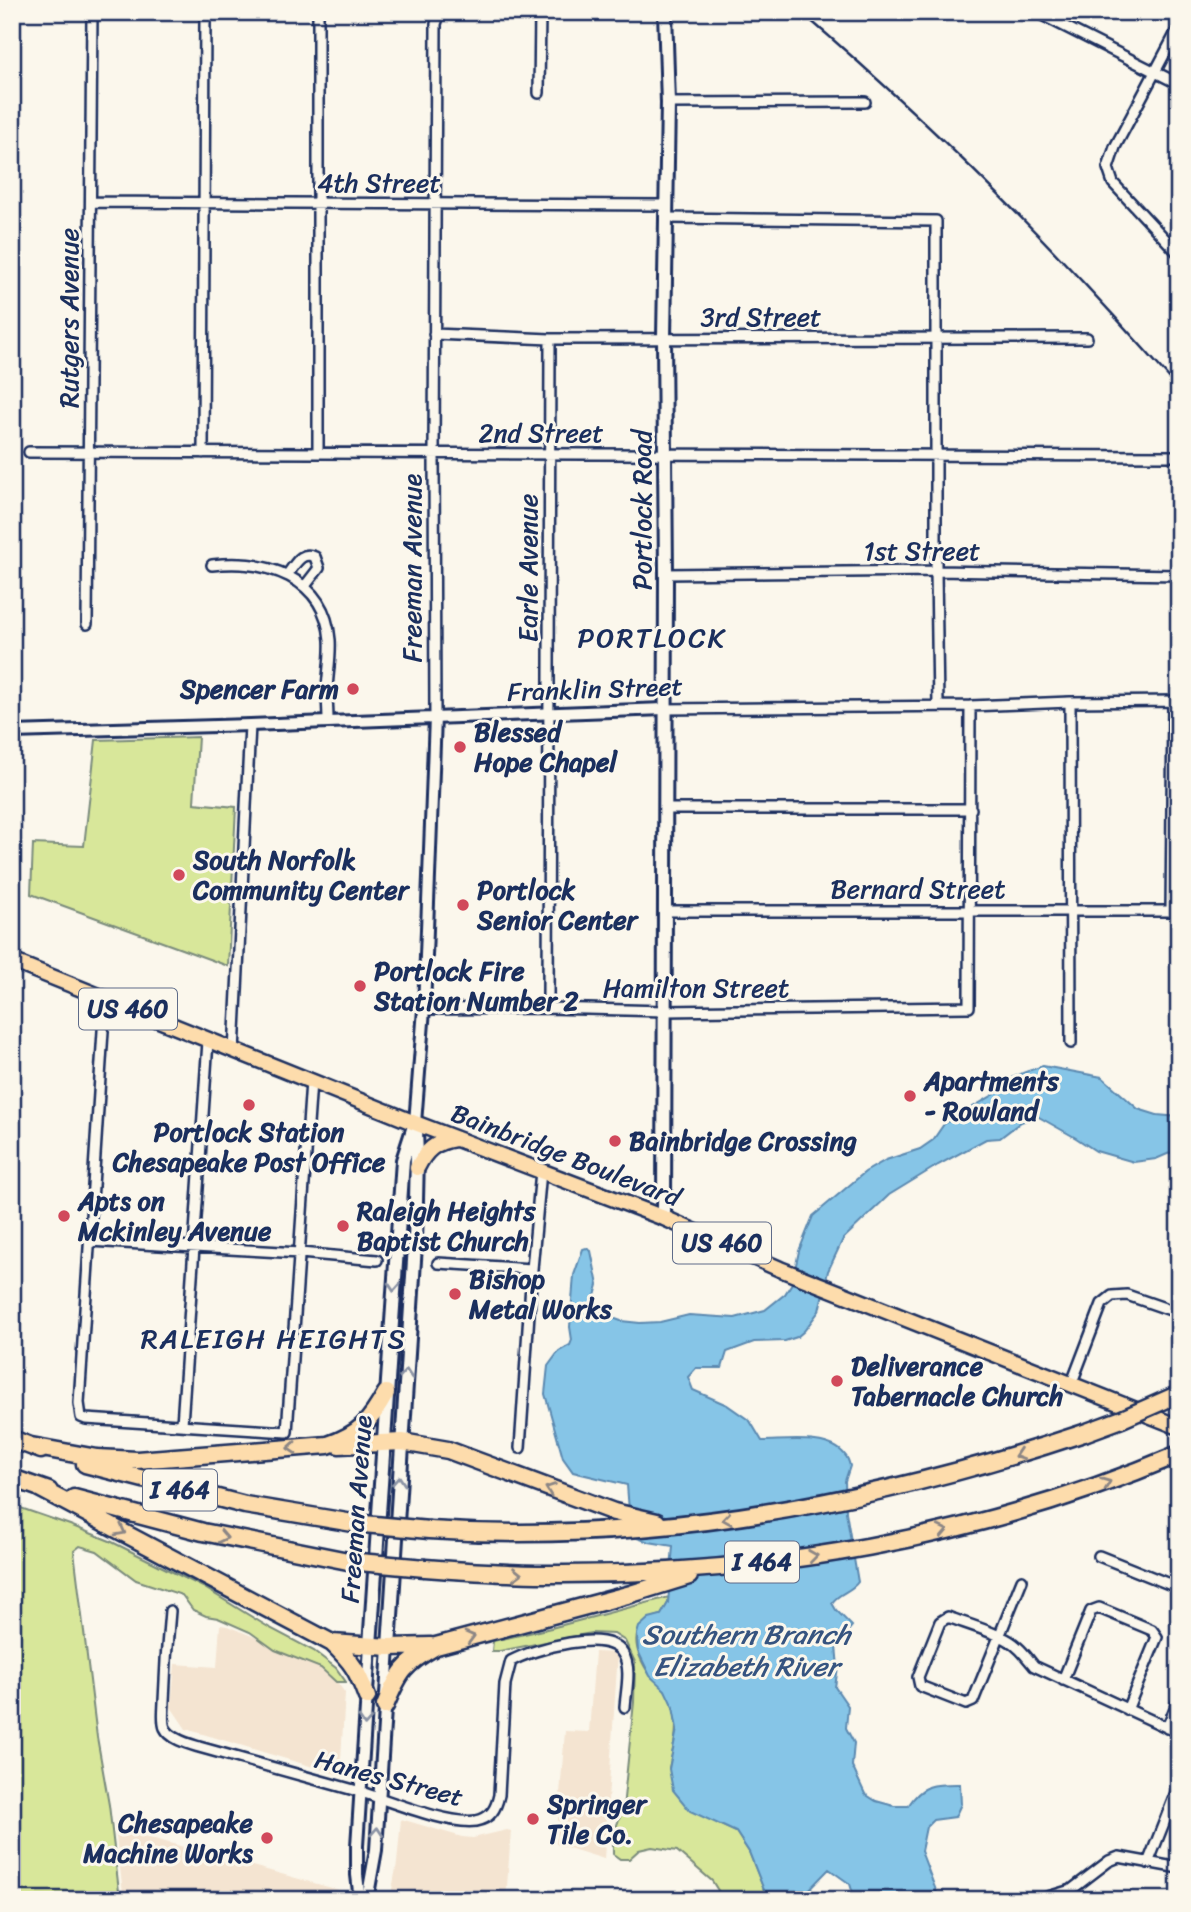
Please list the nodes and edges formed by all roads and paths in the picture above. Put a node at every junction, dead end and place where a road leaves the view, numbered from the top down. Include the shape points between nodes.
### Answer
1 (92, 12) edge
2 (205, 12) edge
3 (318, 12) edge
4 (440, 12) edge
5 (540, 12) edge
6 (665, 12) edge
7 (1036, 12) edge
8 (1179, 27) edge
9 (1155, 71) junction
10 (1179, 84) edge
11 (539, 93) dead end
12 (865, 102) dead end
13 (668, 103) junction
14 (91, 202) junction
15 (436, 203) junction
16 (204, 204) junction
17 (317, 204) junction
18 (667, 212) junction
19 (1179, 254) edge
20 (435, 334) junction
21 (664, 337) junction
22 (550, 338) junction
23 (937, 338) junction
24 (1087, 338) dead end
25 (29, 452) dead end
26 (89, 453) junction
27 (203, 453) junction
28 (317, 453) junction
29 (434, 453) junction
30 (937, 454) junction
31 (550, 455) junction
32 (665, 455) junction
33 (1179, 456) edge
34 (212, 565) dead end
35 (936, 571) junction
36 (666, 573) junction
37 (287, 575) junction
38 (1179, 575) edge
39 (305, 586) junction
40 (88, 624) dead end
41 (1176, 701) edge
42 (1070, 702) junction
43 (938, 706) junction
44 (970, 706) junction
45 (664, 709) junction
46 (549, 712) junction
47 (435, 717) junction
48 (328, 721) junction
49 (250, 725) junction
50 (12, 732) edge
51 (666, 809) junction
52 (971, 809) junction
53 (970, 910) junction
54 (1071, 910) junction
55 (664, 911) junction
56 (12, 961) edge
57 (105, 1000) junction
58 (548, 1008) junction
59 (424, 1010) junction
60 (665, 1010) junction
61 (208, 1041) junction
62 (1071, 1043) dead end
63 (234, 1052) junction
64 (312, 1081) junction
65 (415, 1123) junction
66 (457, 1139) junction
67 (417, 1168) junction
68 (541, 1171) junction
69 (664, 1218) junction
70 (89, 1241) junction
71 (194, 1247) junction
72 (300, 1253) junction
73 (377, 1260) dead end
74 (438, 1263) dead end
75 (532, 1269) junction
76 (1179, 1313) edge
77 (1072, 1385) junction
78 (386, 1393) junction
79 (1179, 1394) edge
80 (182, 1424) junction
81 (1179, 1427) edge
82 (12, 1439) edge
83 (402, 1442) junction
84 (383, 1443) junction
85 (328, 1445) junction
86 (31, 1446) junction
87 (520, 1448) dead end
88 (1175, 1456) edge
89 (12, 1478) edge
90 (39, 1488) junction
91 (677, 1525) junction
92 (1099, 1556) dead end
93 (652, 1578) junction
94 (1023, 1580) dead end
95 (1179, 1588) edge
96 (170, 1611) dead end
97 (1000, 1637) junction
98 (332, 1643) junction
99 (370, 1646) junction
100 (436, 1646) junction
101 (389, 1647) junction
102 (1063, 1680) junction
103 (367, 1697) junction
104 (1179, 1698) edge
105 (385, 1706) junction
106 (625, 1707) dead end
107 (1127, 1710) junction
108 (1167, 1728) junction
109 (1179, 1733) edge
110 (1179, 1784) edge
111 (360, 1792) junction
112 (379, 1798) junction
113 (1148, 1863) junction
114 (1179, 1868) edge
115 (359, 1900) edge
116 (367, 1900) edge
117 (1038, 1900) edge

1 - 14 street, Rutgers Avenue
2 - 16 street
3 - 17 street
4 - 15 street, Freeman Avenue via 436,24
5 - 11 street
6 - 13 main road, Portlock Road
7 - 9 street
8 - 9 street
9 - 10 street
9 - 19 street via 1108,168 1113,183
12 - 13 street
13 - 18 main road, Portlock Road
14 - 16 street, 4th Street
14 - 26 street, Rutgers Avenue
15 - 17 street, 4th Street
15 - 18 street, 4th Street
15 - 20 street, Freeman Avenue
16 - 17 street, 4th Street
16 - 27 street
17 - 28 street
18 - 21 main road, Portlock Road
18 - 23 street, 4th Street via 936,221
20 - 22 street, 3rd Street
20 - 29 street, Freeman Avenue
21 - 22 street, 3rd Street
21 - 23 street, 3rd Street
21 - 32 main road, Portlock Road
22 - 31 street, Earle Avenue
23 - 24 street, 3rd Street
23 - 30 street
25 - 26 street, 2nd Street
26 - 27 street, 2nd Street
26 - 40 street, Rutgers Avenue
27 - 28 street, 2nd Street
28 - 29 street, 2nd Street
29 - 31 street, 2nd Street
29 - 47 street, Freeman Avenue
30 - 32 street, 2nd Street
30 - 33 street, 2nd Street
30 - 35 street
31 - 32 street, 2nd Street
31 - 46 street, Earle Avenue
32 - 36 main road, Portlock Road
34 - 37 street via 244,563
35 - 36 street, 1st Street
35 - 38 street, 1st Street
35 - 43 street
36 - 45 main road, Portlock Road
37 - 39 street
37 - 39 street via 300,557 315,557 319,568
39 - 48 street via 322,610 330,639
41 - 42 street, Franklin Street
41 - 54 street, Bernard Street via 1171,911
42 - 44 street, Franklin Street
42 - 54 street
43 - 44 street, Franklin Street
43 - 45 street, Franklin Street
44 - 52 street
45 - 46 street, Franklin Street
45 - 51 main road, Portlock Road
46 - 47 street, Franklin Street
46 - 58 street, Earle Avenue
47 - 48 street, Franklin Street
47 - 59 street, Freeman Avenue
48 - 49 street, Franklin Street
49 - 50 street, Franklin Street
49 - 63 street
51 - 52 street
51 - 55 main road, Portlock Road
52 - 53 street
53 - 54 street, Bernard Street
53 - 55 street, Bernard Street
53 - 60 street, Hamilton Street via 969,1007
54 - 62 street
55 - 60 main road, Portlock Road
56 - 57 main road, Bainbridge Boulevard / US 460
57 - 61 main road, Bainbridge Boulevard / US 460
57 - 70 street
58 - 59 street, Hamilton Street
58 - 60 street, Hamilton Street
59 - 65 street, Freeman Avenue
60 - 69 main road, Portlock Road
61 - 63 main road, Bainbridge Boulevard / US 460
61 - 71 street
63 - 64 main road, Bainbridge Boulevard / US 460
64 - 65 main road, Bainbridge Boulevard / US 460
64 - 72 street
65 - 66 main road, Bainbridge Boulevard / US 460
65 - 67 main road, Freeman Avenue
65 -> 78 main road, Freeman Avenue via 403,1160
66 - 67 main road via 433,1146
66 - 68 main road, Bainbridge Boulevard / US 460
83 -> 67 main road, Freeman Avenue
68 - 69 main road, Bainbridge Boulevard / US 460
68 - 75 street
69 - 77 main road, Bainbridge Boulevard / US 460
70 - 71 street
70 - 80 street via 81,1416
71 - 72 street
71 - 80 street
72 - 73 street
72 - 80 street via 287,1432
74 - 75 street
75 - 87 street
76 - 77 street via 1127,1295 1112,1296 1102,1304
77 - 81 main road, Bainbridge Boulevard / US 460
78 - 84 main road, Freeman Avenue
78 - 85 highway via 354,1435
79 -> 91 highway, I 464, bridge via 1084,1433 968,1470 867,1495
82 - 86 highway, I 464
83 - 84 highway
91 -> 83 highway via 614,1512 469,1456
101 -> 83 main road, Freeman Avenue
84 - 85 highway
84 - 99 main road, Freeman Avenue
85 -> 86 highway via 137,1460 87,1457
86 - 91 highway, I 464, bridge via 201,1495 353,1523 502,1534
93 -> 88 highway, I 464 via 876,1545 963,1527 1041,1506
89 - 90 highway, I 464
90 -> 93 highway, I 464, bridge via 203,1532 348,1561
90 -> 98 highway
92 - 95 street
100 -> 93 highway via 631,1594
94 - 97 street
96 - 111 street, Hanes Street via 164,1728 168,1732 199,1748
97 - 97 street via 948,1617 940,1622 918,1677 920,1686 966,1704 973,1701
97 - 102 street via 1023,1651 1034,1666
98 - 99 highway
98 - 103 highway via 358,1672
99 - 101 highway
99 - 103 street, Freeman Avenue
100 - 101 highway
100 - 105 highway via 404,1668
101 - 105 street, Freeman Avenue
102 - 107 street
102 - 107 street via 1091,1611 1099,1608 1149,1629 1157,1637
103 -> 111 street, Freeman Avenue
104 - 108 street
105 - 112 street, Freeman Avenue
106 - 112 street, Hanes Street via 627,1667 624,1654 615,1645 591,1640 521,1656 508,1668 499,1795 489,1816 478,1821 455,1820
107 - 108 street
108 - 109 street
110 - 113 street
111 - 112 street, Hanes Street
111 - 115 street, Freeman Avenue
116 -> 112 street, Freeman Avenue
113 - 114 street
113 - 117 street via 1119,1857 1071,1890

